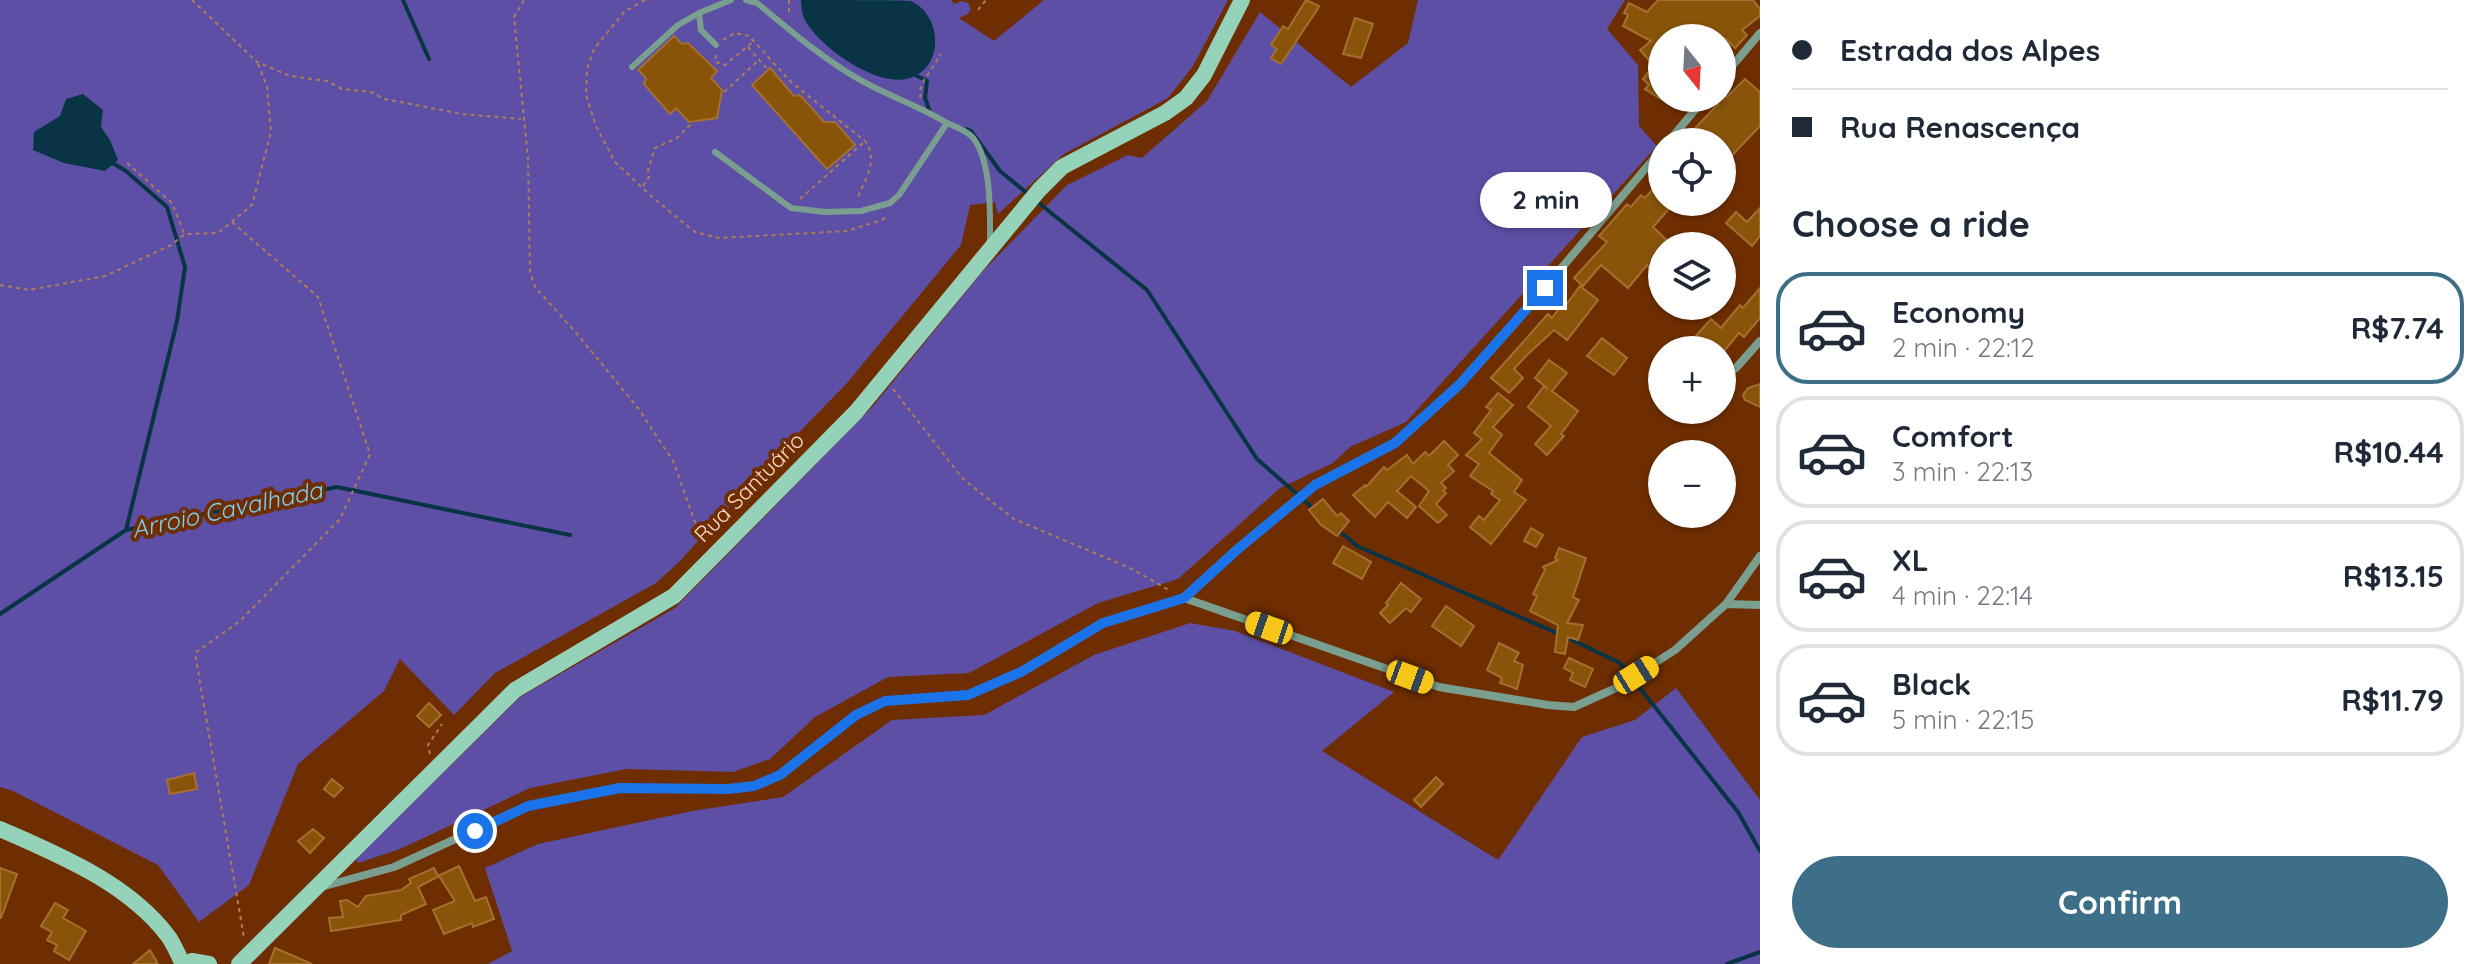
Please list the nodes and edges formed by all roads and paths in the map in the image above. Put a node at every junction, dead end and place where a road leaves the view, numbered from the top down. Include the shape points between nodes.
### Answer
1 (192, 0) edge
2 (524, 0) edge
3 (645, 0) edge
4 (731, 0) edge
5 (746, 0) edge
6 (986, 0) edge
7 (1242, 0) edge
8 (978, 10) dead end
9 (699, 13) junction
10 (1760, 33) edge
11 (754, 41) junction
12 (716, 45) junction
13 (747, 47) junction
14 (941, 54) dead end
15 (759, 60) junction
16 (1736, 61) edge
17 (257, 62) junction
18 (632, 67) dead end
19 (768, 70) dead end
20 (724, 92) dead end
21 (922, 107) junction
22 (1693, 112) edge
23 (522, 120) junction
24 (947, 123) junction
25 (691, 124) dead end
26 (1680, 128) edge
27 (865, 141) junction
28 (715, 152) dead end
29 (127, 163) dead end
30 (1648, 166) edge
31 (643, 187) junction
32 (890, 203) junction
33 (791, 208) junction
34 (852, 211) junction
35 (232, 222) junction
36 (185, 234) junction
37 (990, 248) junction
38 (0, 285) edge
39 (1760, 341) edge
40 (1736, 368) dead end
41 (885, 379) junction
42 (1760, 556) edge
43 (708, 560) junction
44 (1184, 598) junction
45 (1726, 604) junction
46 (1760, 605) edge
47 (442, 724) dead end
48 (440, 763) junction
49 (0, 829) edge
50 (315, 888) junction
51 (243, 960) edge
52 (185, 964) edge
53 (209, 964) edge

1 - 17 path
2 - 23 path via 514,17
3 - 31 path via 624,12 594,49 586,95 615,162
4 - 9 lane
5 - 21 lane via 848,73
6 - 8 path
7 - 37 street, Rua Santuário via 1204,75 1186,98 1062,167
9 - 12 lane via 701,30
9 - 18 lane
10 - 16 street
11 - 12 path via 742,32
11 - 13 path
11 - 27 path via 792,83
12 - 13 path via 715,62 720,65
13 - 15 path
14 - 21 path via 921,85
15 - 19 path
15 - 20 path
17 - 23 path via 290,76 384,99
17 - 35 path via 267,86 271,132 252,205
21 - 24 lane
22 - 26 street
23 - 43 path via 535,287 638,408 673,461
24 - 32 lane
24 - 37 lane via 968,133 984,163
25 - 31 path via 655,148
27 - 33 path
27 - 34 path via 873,162
28 - 33 lane
29 - 36 path via 172,203
30 - 44 street via 1460,384 1395,443 1315,485
31 - 32 path via 695,232 719,238 847,231 882,220 890,214
32 - 34 lane
33 - 34 lane
35 - 36 path via 218,233
35 - 51 path via 318,297 370,454 340,519 240,621 195,653
36 - 38 path via 105,276 29,290
37 - 41 street, Rua Santuário
39 - 40 street
41 - 43 street, Rua Santuário
41 - 44 path via 963,479 1014,519 1130,568
42 - 45 street
43 - 48 street, Rua Santuário via 674,596 515,690
44 - 45 street via 1439,687 1574,707 1616,688 1675,650
44 - 50 street via 1103,623 1021,672 968,695 885,701 856,715 780,775 754,786 620,788 528,806 394,867
45 - 46 street
47 - 48 path via 427,752
48 - 50 street, Rua Santuário
49 - 52 street via 56,854 137,904 169,937
50 - 51 street, Rua Santuário
52 - 53 street

